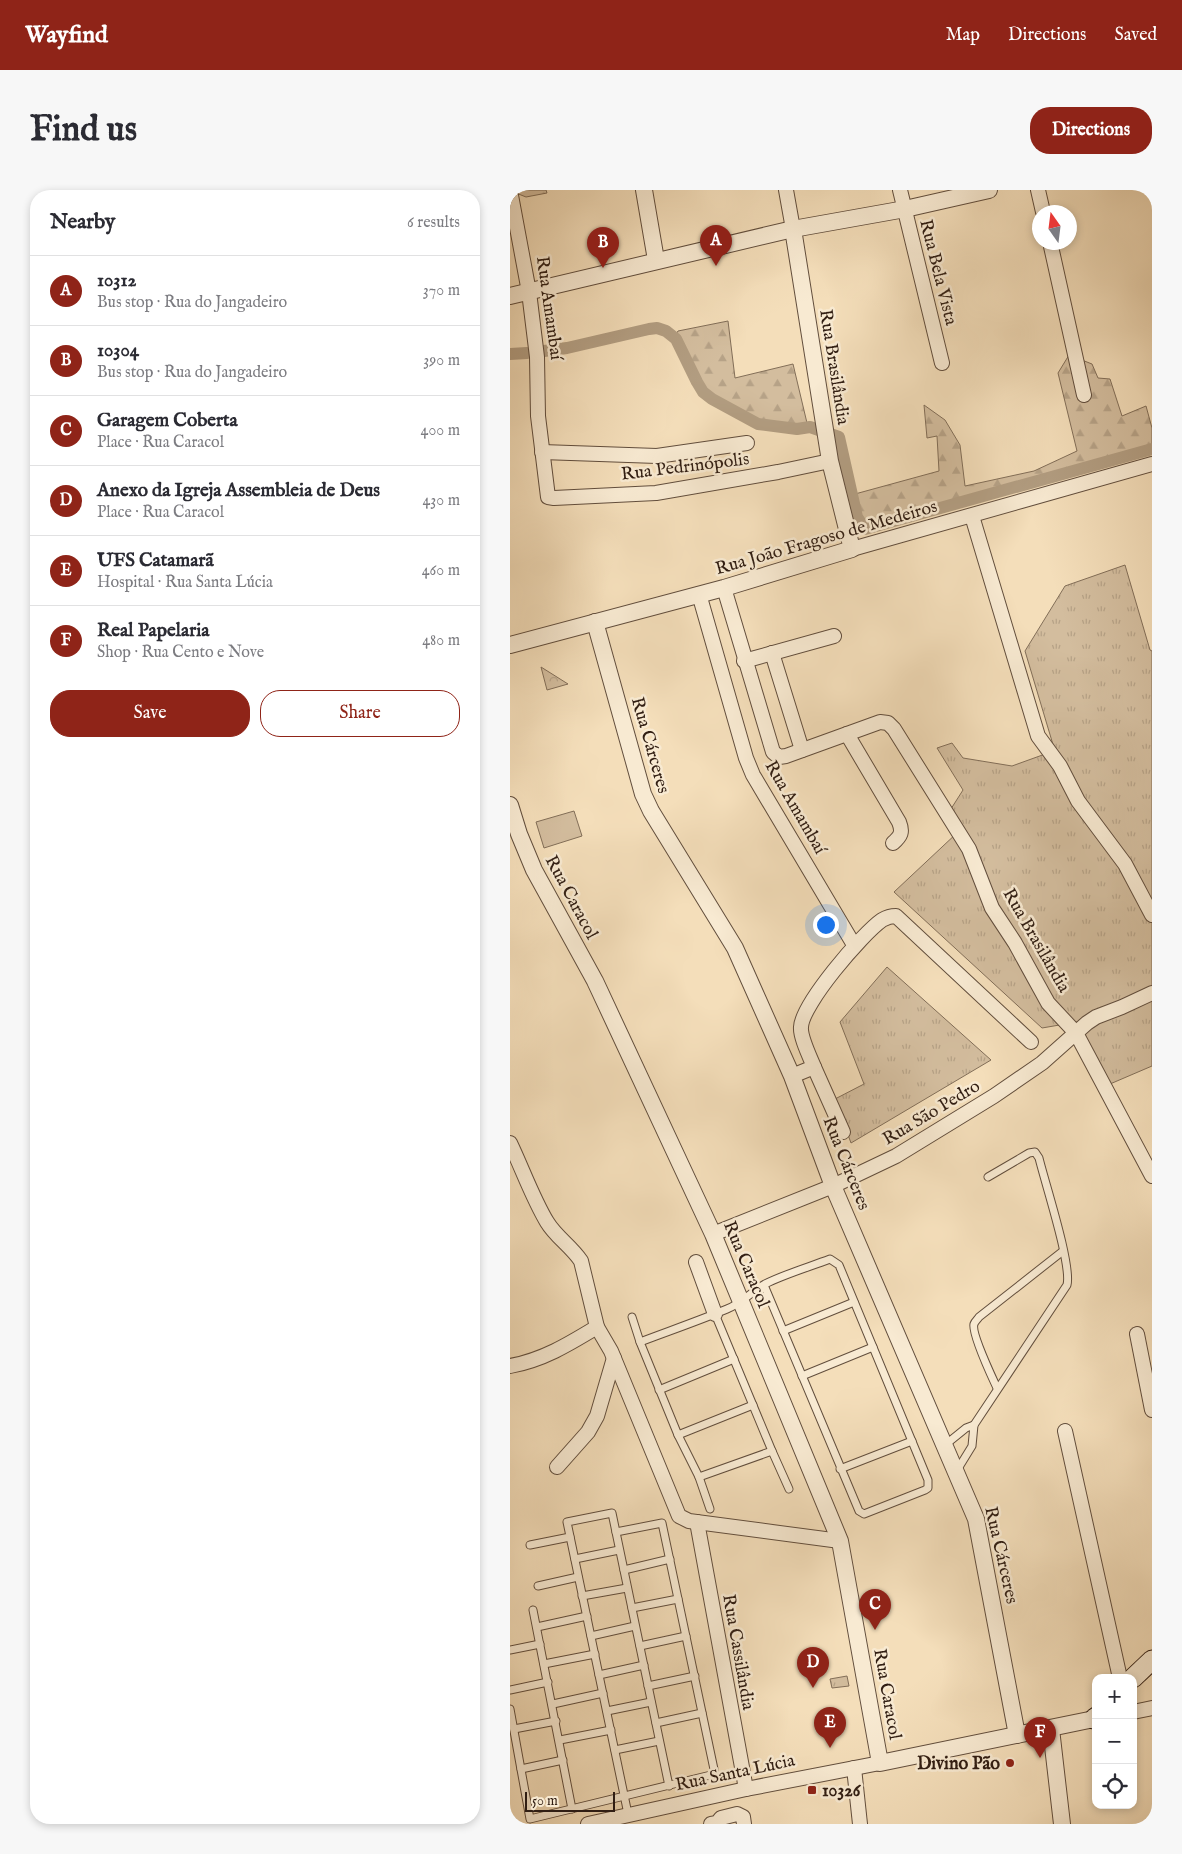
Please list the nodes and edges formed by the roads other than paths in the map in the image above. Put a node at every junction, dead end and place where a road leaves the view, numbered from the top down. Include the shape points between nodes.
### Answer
1 (510, 190) edge
2 (644, 190) edge
3 (786, 190) edge
4 (900, 190) edge
5 (989, 190) edge
6 (1038, 190) edge
7 (1041, 205) edge
8 (905, 210) junction
9 (793, 229) junction
10 (1052, 250) edge
11 (656, 260) junction
12 (529, 292) junction
13 (510, 296) edge
14 (942, 363) dead end
15 (1084, 395) dead end
16 (747, 443) dead end
17 (542, 452) junction
18 (829, 454) junction
19 (1152, 464) edge
20 (546, 492) joint
21 (972, 516) junction
22 (852, 549) junction
23 (724, 588) junction
24 (699, 594) junction
25 (596, 622) junction
26 (834, 636) dead end
27 (510, 646) edge
28 (772, 653) junction
29 (744, 661) junction
30 (847, 734) junction
31 (802, 750) junction
32 (510, 805) edge
33 (893, 843) dead end
34 (1152, 915) edge
35 (854, 946) junction
36 (1152, 993) edge
37 (1076, 1033) junction
38 (1031, 1042) dead end
39 (814, 1067) junction
40 (792, 1076) junction
41 (843, 1132) dead end
42 (510, 1143) edge
43 (1152, 1176) edge
44 (988, 1177) dead end
45 (833, 1186) junction
46 (713, 1234) junction
47 (1063, 1251) junction
48 (696, 1262) dead end
49 (764, 1285) junction
50 (742, 1302) junction
51 (854, 1302) junction
52 (715, 1314) junction
53 (632, 1317) dead end
54 (597, 1327) junction
55 (784, 1331) junction
56 (1137, 1334) dead end
57 (640, 1342) junction
58 (873, 1347) junction
59 (614, 1358) junction
60 (734, 1359) junction
61 (510, 1366) edge
62 (802, 1376) junction
63 (997, 1388) junction
64 (659, 1390) junction
65 (753, 1405) junction
66 (1152, 1410) edge
67 (974, 1425) junction
68 (1065, 1431) dead end
69 (678, 1435) junction
70 (912, 1441) junction
71 (945, 1445) junction
72 (772, 1451) junction
73 (557, 1467) dead end
74 (840, 1469) junction
75 (956, 1472) junction
76 (699, 1477) junction
77 (789, 1488) dead end
78 (710, 1509) dead end
79 (697, 1522) junction
80 (616, 1532) junction
81 (570, 1537) junction
82 (840, 1541) junction
83 (530, 1545) dead end
84 (619, 1550) junction
85 (574, 1559) junction
86 (670, 1559) junction
87 (624, 1570) junction
88 (578, 1577) junction
89 (538, 1586) dead end
90 (628, 1588) junction
91 (582, 1596) junction
92 (678, 1599) junction
93 (632, 1608) junction
94 (533, 1610) dead end
95 (587, 1616) junction
96 (635, 1626) junction
97 (537, 1627) junction
98 (591, 1636) junction
99 (686, 1636) junction
100 (540, 1644) junction
101 (640, 1646) junction
102 (510, 1650) edge
103 (595, 1654) junction
104 (1152, 1660) edge
105 (544, 1664) junction
106 (644, 1665) junction
107 (1119, 1674) edge
108 (1137, 1674) edge
109 (599, 1675) junction
110 (694, 1676) junction
111 (548, 1682) junction
112 (648, 1686) junction
113 (510, 1690) edge
114 (603, 1693) junction
115 (651, 1702) junction
116 (553, 1704) junction
117 (1152, 1708) edge
118 (510, 1709) edge
119 (607, 1711) junction
120 (1137, 1711) edge
121 (702, 1713) junction
122 (1092, 1719) edge
123 (556, 1721) junction
124 (656, 1723) junction
125 (514, 1729) junction
126 (1050, 1729) junction
127 (611, 1730) junction
128 (1017, 1735) junction
129 (560, 1740) junction
130 (659, 1740) junction
131 (615, 1750) junction
132 (563, 1760) junction
133 (880, 1763) junction
134 (854, 1768) junction
135 (521, 1769) junction
136 (669, 1786) junction
137 (746, 1789) junction
138 (625, 1796) junction
139 (572, 1809) junction
140 (628, 1814) junction
141 (588, 1824) edge
142 (715, 1824) edge
143 (744, 1824) edge
144 (860, 1824) edge
145 (1062, 1824) edge

1 - 12 street, Rua Amambaí
2 - 11 street
3 - 9 street, Rua Brasilândia
4 - 8 street, Rua Bela Vista
5 - 8 street
6 - 7 street
8 - 9 street
8 - 14 street, Rua Bela Vista
9 - 11 street
9 - 18 street, Rua Brasilândia
10 - 15 street
11 - 12 street
12 - 13 street
12 - 17 street, Rua Amambaí via 538,357
16 - 17 street via 657,456
17 - 20 street, Rua Amambaí
18 - 20 street, Rua Pedrinópolis via 778,472 656,493 554,498 548,497
18 - 22 street, Rua Brasilândia
19 - 21 street, Rua João Fragoso de Medeiros
21 - 22 street, Rua João Fragoso de Medeiros
21 - 34 street via 1038,736 1060,766 1078,801 1125,864
22 - 23 street, Rua João Fragoso de Medeiros
23 - 24 street, Rua João Fragoso de Medeiros
23 - 29 street
24 - 25 street, Rua João Fragoso de Medeiros
24 - 35 street, Rua Amambaí via 753,775
25 - 27 street, Rua João Fragoso de Medeiros
25 - 40 street, Rua Cárceres via 642,794 735,948
26 - 28 street
28 - 29 street
28 - 31 street
29 - 31 street via 773,752 779,757
30 - 31 street
30 - 33 street via 900,822 902,832
30 - 37 street, Rua Brasilândia via 880,722 888,723 894,729 969,849 992,908 1048,1003
32 - 46 street, Rua Caracol via 534,870 595,981
35 - 38 street via 882,920 896,916
35 - 39 street via 824,984 803,1018 801,1032
36 - 37 street, Rua São Pedro via 1096,1017
37 - 43 street, Rua Brasilândia
37 - 45 street, Rua São Pedro via 1042,1063 994,1096 896,1156
39 - 40 street
39 - 41 street
40 - 45 street, Rua Cárceres
42 - 54 street via 547,1222 581,1261
44 - 47 lane via 1035,1152
45 - 46 street, Rua São Pedro
45 - 71 street, Rua Cárceres
46 - 50 street, Rua Caracol
47 - 63 lane via 1068,1270 1067,1285
47 - 63 lane via 974,1324 978,1344
48 - 52 street
49 - 50 lane
49 - 51 lane via 832,1260 839,1265
49 - 55 lane
50 - 52 lane
50 - 82 street, Rua Caracol
51 - 55 lane
51 - 58 lane
52 - 57 lane
52 - 60 lane
53 - 57 lane
54 - 59 street
54 - 61 street via 533,1361
55 - 62 lane
56 - 66 street
57 - 64 lane
58 - 62 lane
58 - 70 lane
59 - 73 street via 597,1416 588,1432
59 - 79 street via 677,1511 684,1519
60 - 64 lane
60 - 65 lane
62 - 74 lane
63 - 67 lane
64 - 69 lane
65 - 69 lane
65 - 72 lane
67 - 71 lane
67 - 75 lane via 972,1446
68 - 107 street
69 - 76 lane
70 - 74 lane
70 - 74 lane via 928,1480 928,1488 864,1514 859,1511
71 - 75 street, Rua Cárceres
72 - 76 lane
72 - 77 lane
75 - 128 street, Rua Cárceres via 976,1519
76 - 78 lane
79 - 82 street
79 - 137 street, Rua Cassilândia
80 - 81 lane via 612,1513 567,1522
80 - 84 lane
80 - 86 lane via 662,1523
81 - 83 lane
81 - 85 lane
82 - 133 street, Rua Caracol
84 - 85 lane
84 - 87 lane
85 - 88 lane
86 - 87 lane
86 - 92 lane
87 - 90 lane
88 - 89 lane
88 - 91 lane
90 - 91 lane
90 - 93 lane
91 - 95 lane
92 - 93 lane
92 - 99 lane
93 - 96 lane
94 - 97 lane
95 - 97 lane
95 - 98 lane
96 - 98 lane
96 - 101 lane
97 - 100 lane
98 - 103 lane
99 - 101 lane
99 - 110 lane
100 - 102 lane
100 - 105 lane
101 - 106 lane
103 - 105 lane
103 - 109 lane
104 - 108 main road
105 - 111 lane
106 - 109 lane
106 - 112 lane
109 - 114 lane
110 - 112 lane
110 - 121 lane
111 - 113 lane
111 - 116 lane
112 - 115 lane
114 - 116 lane
114 - 119 lane
115 - 119 lane
115 - 124 lane
116 - 123 lane
117 - 120 street
118 - 125 lane
119 - 127 lane
121 - 124 lane
121 - 136 lane via 715,1774
122 - 126 street, Rua Santa Lúcia
123 - 125 lane
123 - 129 lane
124 - 130 lane
125 - 135 lane
126 - 128 street, Rua Santa Lúcia
126 - 145 street
127 - 129 lane
127 - 131 lane
128 - 133 street, Rua Santa Lúcia
129 - 132 lane
130 - 131 lane
130 - 136 lane
131 - 138 lane
132 - 135 lane
132 - 139 lane
133 - 134 street, Rua Santa Lúcia
134 - 137 street, Rua Santa Lúcia
134 - 144 street
135 - 139 lane via 530,1819
136 - 138 lane
137 - 140 street, Rua Santa Lúcia
138 - 139 lane
138 - 140 lane
140 - 141 street, Rua Santa Lúcia
142 - 143 street via 721,1818 737,1814 743,1817

